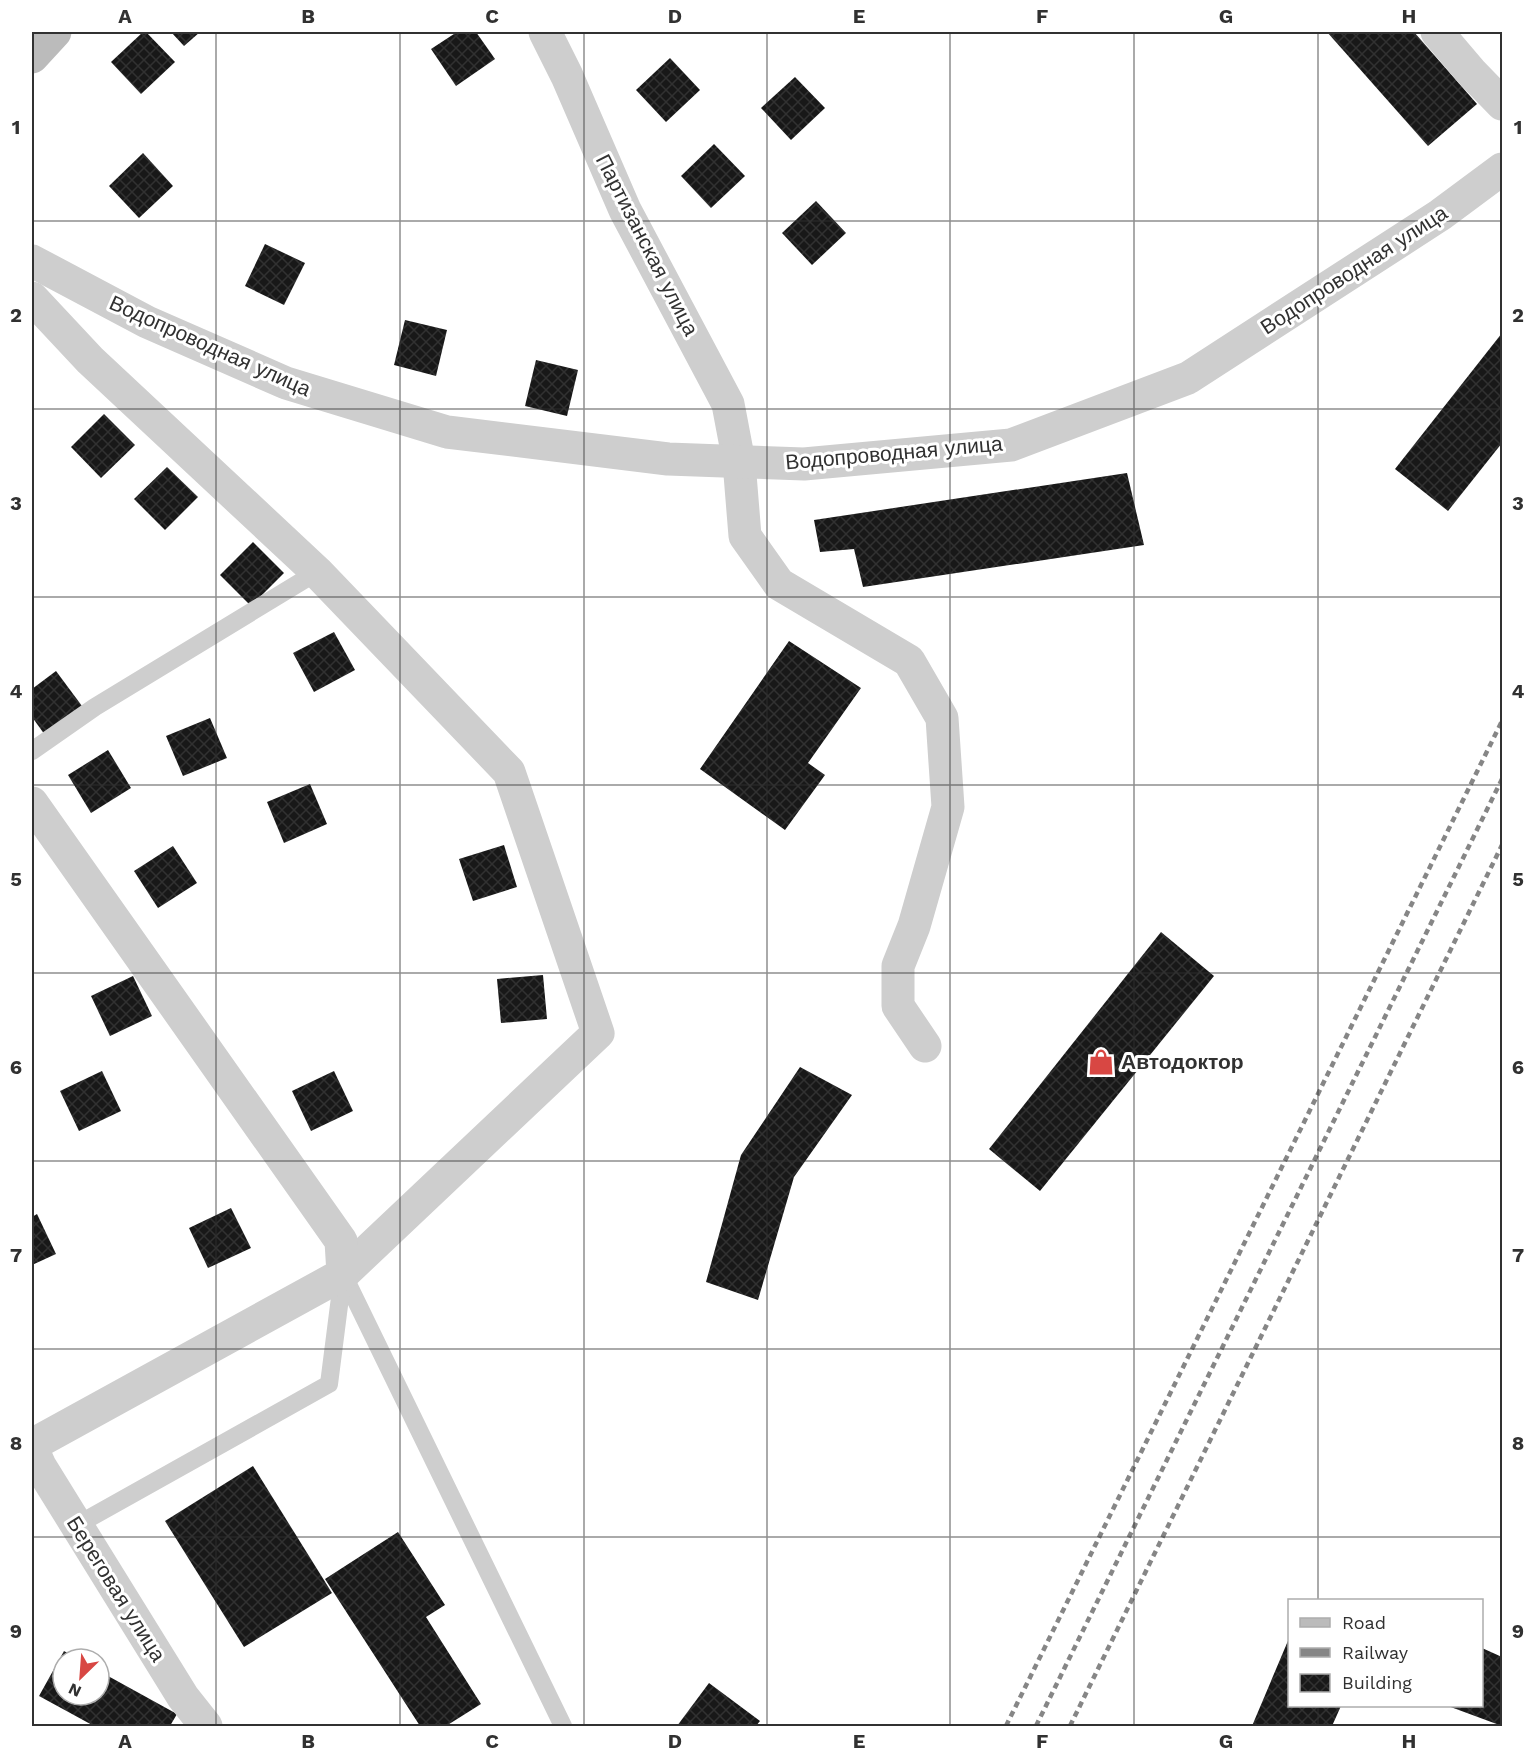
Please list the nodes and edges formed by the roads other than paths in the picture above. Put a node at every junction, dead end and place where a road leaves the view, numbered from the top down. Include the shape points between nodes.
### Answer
1 (55, 32) edge
2 (545, 32) edge
3 (1437, 32) edge
4 (32, 57) edge
5 (1503, 104) edge
6 (1503, 169) edge
7 (32, 261) edge
8 (32, 298) edge
9 (739, 462) junction
10 (317, 572) junction
11 (32, 751) edge
12 (32, 803) edge
13 (925, 1046) dead end
14 (343, 1274) junction
15 (34, 1460) edge
16 (77, 1526) junction
17 (206, 1726) edge
18 (563, 1726) edge

1 - 4 main road
2 - 9 street, Партизанская улица via 625,210 728,404
3 - 5 street
6 - 9 street, Водопроводная улица via 1440,215 1188,378 1011,445 804,464
7 - 9 street, Водопроводная улица via 147,322 286,383 447,432 668,459
8 - 10 street via 90,360
9 - 13 street, Партизанская улица via 745,536 779,584 909,661 942,718 948,807 914,926 898,966 898,1006
10 - 11 lane via 95,707
10 - 14 street via 509,772 598,1033
12 - 14 street via 341,1241
14 - 15 street
14 - 16 lane via 329,1384
14 - 18 lane
15 - 16 street, Береговая улица
16 - 17 street, Береговая улица via 183,1697

